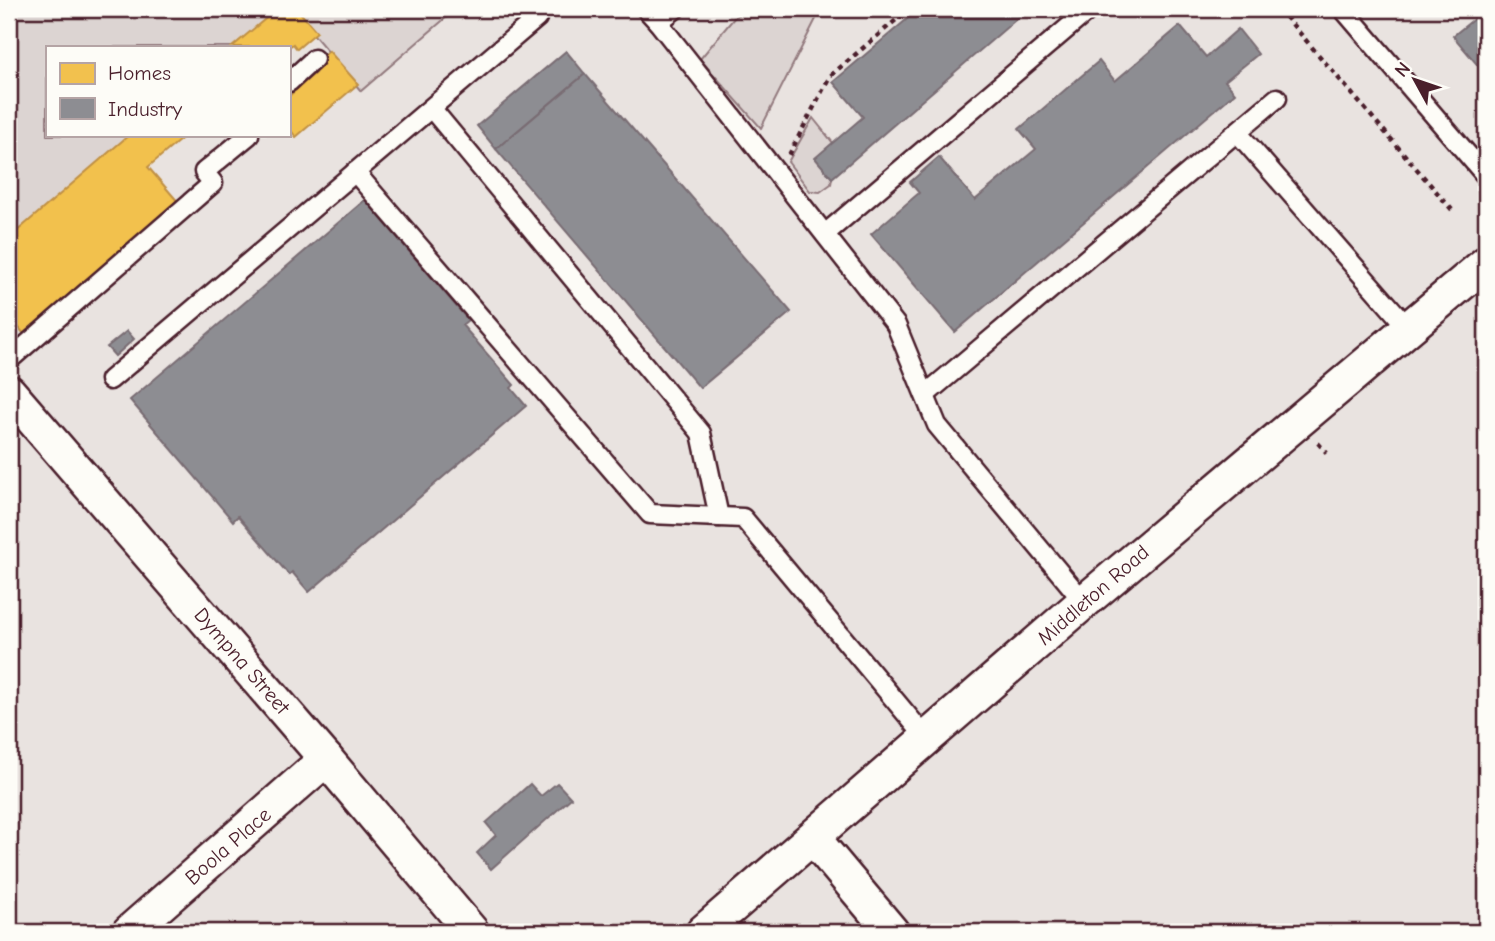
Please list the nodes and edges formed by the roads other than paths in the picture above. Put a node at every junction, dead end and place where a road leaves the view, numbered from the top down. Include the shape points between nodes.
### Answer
1 (675, 9) edge
2 (1090, 9) edge
3 (1343, 9) edge
4 (652, 16) edge
5 (537, 18) dead end
6 (314, 59) dead end
7 (290, 81) edge
8 (1277, 99) dead end
9 (432, 109) junction
10 (1237, 132) junction
11 (248, 136) edge
12 (355, 172) junction
13 (1486, 176) edge
14 (825, 234) junction
15 (1486, 263) edge
16 (1409, 329) junction
17 (9, 359) edge
18 (110, 380) dead end
19 (9, 392) edge
20 (925, 396) junction
21 (719, 517) junction
22 (1084, 602) junction
23 (928, 740) junction
24 (326, 759) junction
25 (814, 839) junction
26 (129, 932) edge
27 (471, 932) edge
28 (704, 932) edge
29 (892, 932) edge

1 - 4 lane
2 - 14 lane
3 - 13 lane
4 - 14 lane
5 - 9 lane
6 - 7 lane
8 - 10 lane
9 - 12 lane
9 - 21 lane via 701,433
10 - 16 lane
10 - 20 lane
11 - 17 lane via 204,172 213,183
12 - 18 lane
12 - 21 lane via 650,514
14 - 20 lane via 896,325
15 - 16 street, Middleton Road
16 - 22 street, Middleton Road
19 - 24 street, Dympna Street
20 - 22 lane via 937,425
21 - 23 lane via 743,518
22 - 23 street, Middleton Road
23 - 25 street, Middleton Road
24 - 26 street, Boola Place
24 - 27 street, Dympna Street
25 - 28 street, Middleton Road
25 - 29 street

